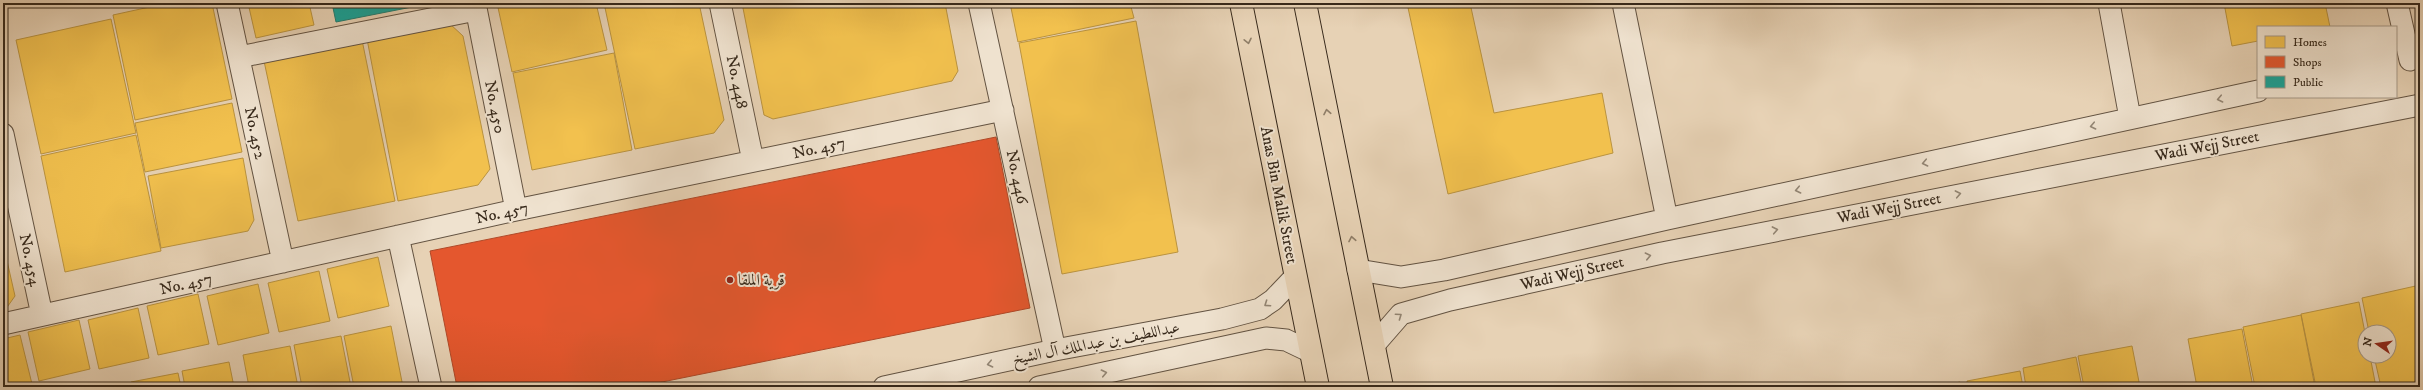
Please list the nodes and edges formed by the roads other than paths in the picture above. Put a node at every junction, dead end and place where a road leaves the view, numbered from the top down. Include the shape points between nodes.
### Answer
1 (227, 3) edge
2 (720, 3) edge
3 (979, 3) edge
4 (1240, 3) edge
5 (1305, 3) edge
6 (1623, 3) edge
7 (2109, 3) edge
8 (2397, 3) edge
9 (475, 7) edge
10 (239, 57) junction
11 (2409, 60) edge
12 (2257, 91) edge
13 (2420, 104) edge
14 (1002, 110) junction
15 (2130, 118) junction
16 (3, 134) edge
17 (753, 161) junction
18 (516, 210) junction
19 (1667, 219) junction
20 (398, 236) junction
21 (283, 262) junction
22 (1358, 270) junction
23 (1444, 270) junction
24 (1295, 277) junction
25 (1450, 300) junction
26 (42, 315) junction
27 (1207, 322) junction
28 (3, 324) edge
29 (1374, 345) junction
30 (1213, 349) junction
31 (1055, 350) junction
32 (1311, 352) junction
33 (952, 380) edge
34 (431, 387) edge
35 (884, 387) edge
36 (1039, 387) edge
37 (1318, 387) edge
38 (1382, 387) edge

1 - 10 street, No. 452
2 - 17 street, No. 448
3 - 14 street, No. 446
4 -> 24 main road, Anas Bin Malik Street
22 -> 5 main road
6 - 19 street
7 - 15 street
8 - 11 street
9 - 10 street
9 - 18 street, No. 450
10 - 21 street, No. 452
12 -> 15 street, Wadi Wejj Street
25 -> 13 street, Wadi Wejj Street via 1670,251
14 - 17 street, No. 457
14 - 31 street, No. 446
15 -> 19 street, Wadi Wejj Street
16 - 26 street, No. 454
17 - 18 street, No. 457
18 - 20 street, No. 457
19 - 23 street, Wadi Wejj Street
20 - 21 street, No. 457
20 - 34 street
21 - 26 street, No. 457
22 - 23 street, Wadi Wejj Street via 1401,276
22 - 29 main road
23 - 25 street
24 -> 27 street, عبداللطيف بن عبدالملك آل الشيخ via 1273,300 1260,309
24 - 32 main road, Anas Bin Malik Street
29 -> 25 street, Wadi Wejj Street via 1401,314
26 - 28 street, No. 457
27 - 30 street via 1222,324 1228,335 1224,343
27 - 31 street, عبداللطيف بن عبدالملك آل الشيخ
29 - 38 main road
30 - 32 street, عبداللطيف بن عبدالملك آل الشيخ via 1266,338 1286,340
36 -> 30 street, عبداللطيف بن عبدالملك آل الشيخ
31 -> 33 street, عبداللطيف بن عبدالملك آل الشيخ
32 - 37 main road, Anas Bin Malik Street
33 - 35 street, عبداللطيف بن عبدالملك آل الشيخ

